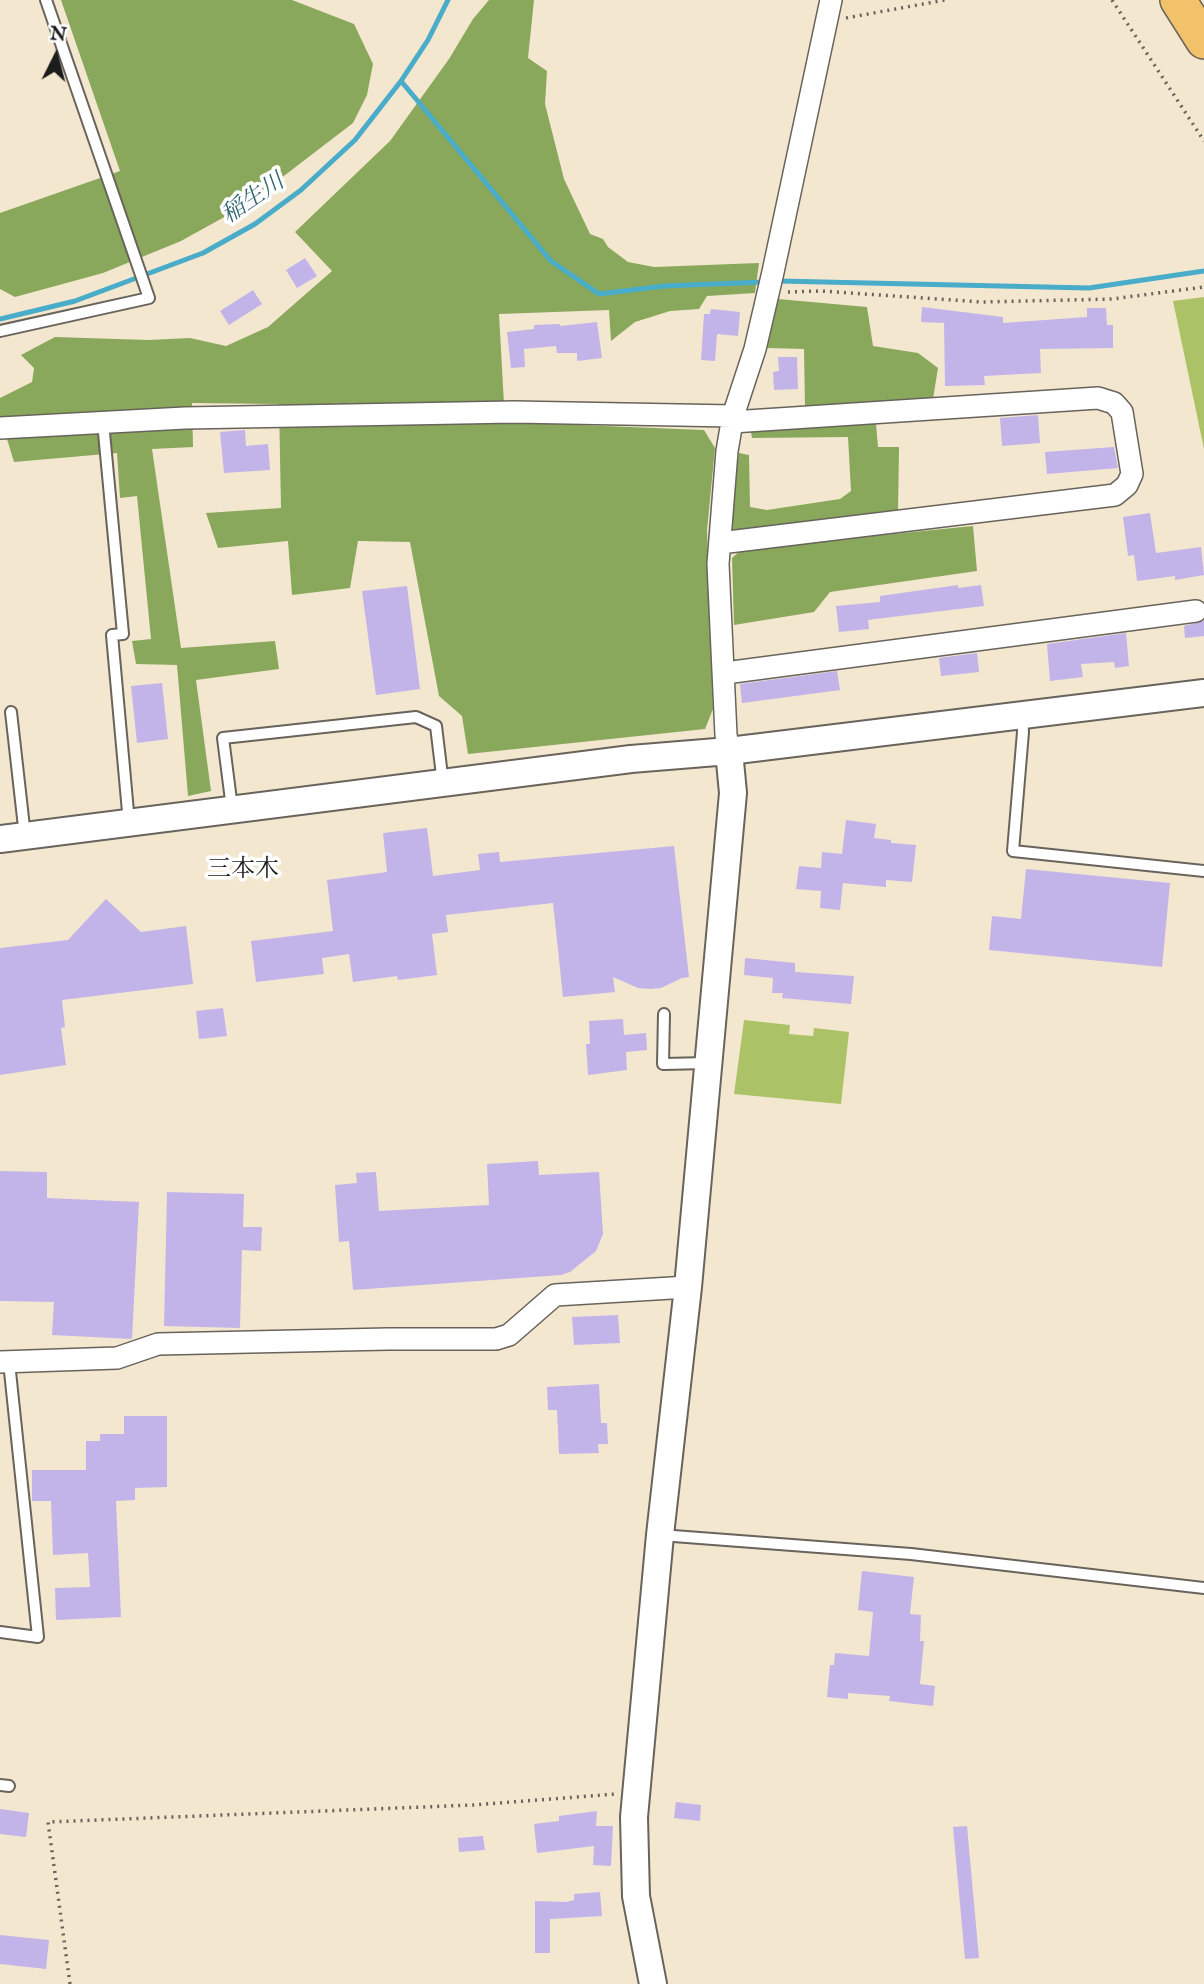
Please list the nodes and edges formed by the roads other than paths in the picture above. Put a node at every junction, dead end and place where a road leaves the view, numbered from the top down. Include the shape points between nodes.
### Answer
1 (46, 0) edge
2 (831, 0) edge
3 (1178, 0) edge
4 (1204, 41) edge
5 (0, 331) edge
6 (733, 419) junction
7 (103, 422) junction
8 (0, 428) edge
9 (720, 543) junction
10 (1196, 611) dead end
11 (725, 673) junction
12 (1204, 692) edge
13 (10, 712) dead end
14 (1022, 715) junction
15 (729, 751) junction
16 (443, 784) junction
17 (233, 811) junction
18 (129, 823) junction
19 (12, 838) edge
20 (1204, 870) edge
21 (664, 1014) dead end
22 (708, 1063) junction
23 (688, 1287) junction
24 (5, 1362) edge
25 (660, 1535) junction
26 (1204, 1588) edge
27 (0, 1632) edge
28 (653, 1984) edge

1 - 5 lane via 149,298
2 - 6 street via 755,349
3 - 4 highway
6 - 7 street via 514,412
6 - 9 street
6 - 9 street via 1098,398 1114,403 1122,412 1132,474 1115,495
7 - 8 street
7 - 18 lane via 123,635 112,635
9 - 11 street
10 - 11 street
11 - 15 street
12 - 14 street
13 - 19 lane
14 - 15 street
14 - 20 lane via 1013,850
15 - 16 street
15 - 22 street via 733,793
16 - 17 street
16 - 17 lane via 436,726 416,717 223,738
17 - 18 street
18 - 19 street
21 - 22 lane via 663,1065
22 - 23 street
23 - 24 street via 555,1296 509,1335 496,1339 158,1344 117,1358
23 - 25 street
24 - 27 lane via 38,1637
25 - 26 lane via 911,1554
25 - 28 street via 634,1817 636,1896

